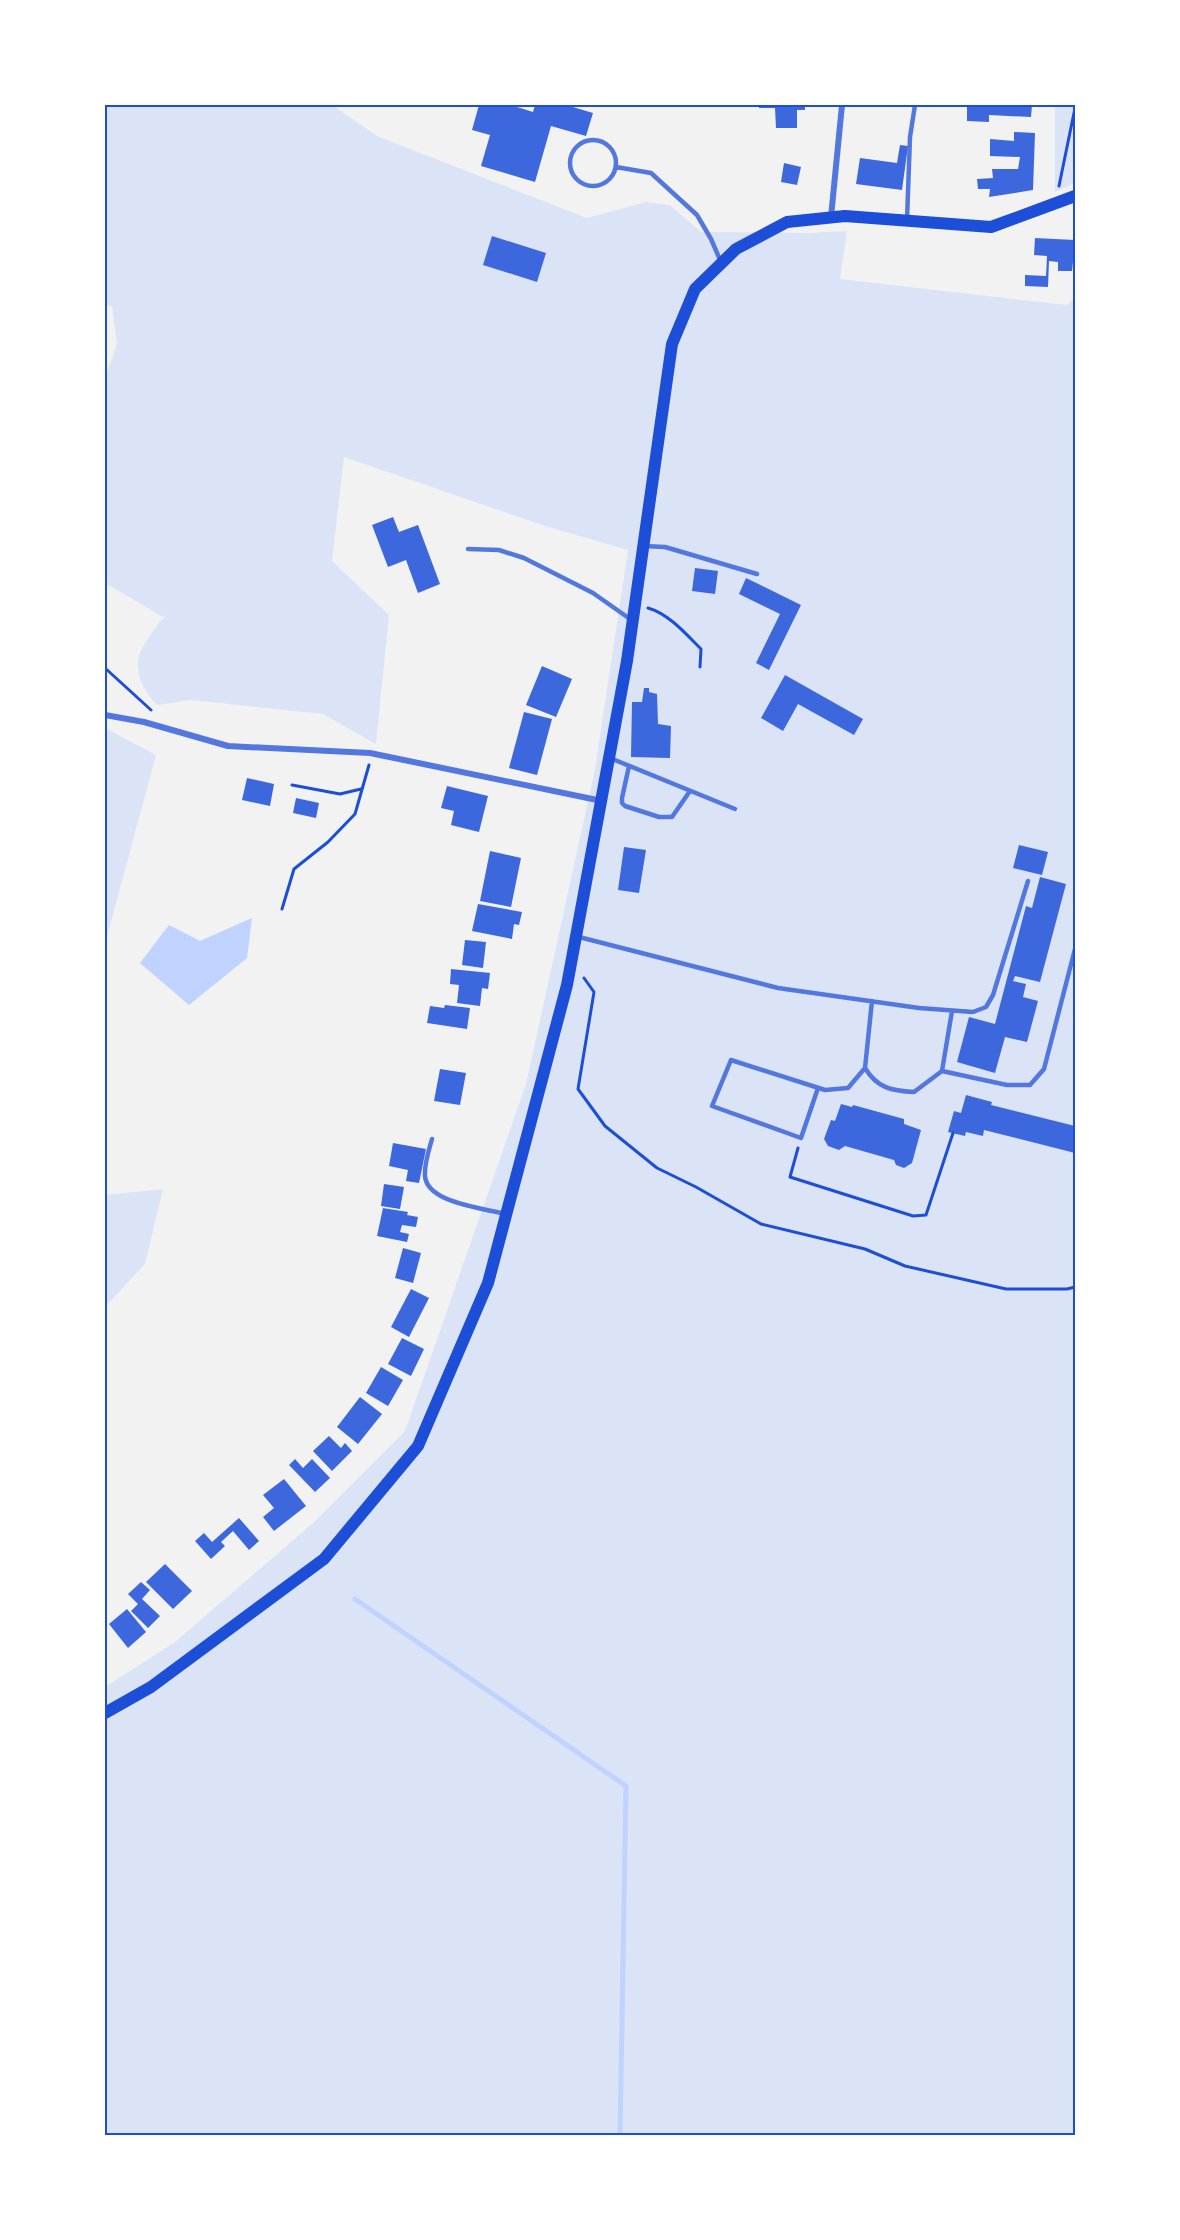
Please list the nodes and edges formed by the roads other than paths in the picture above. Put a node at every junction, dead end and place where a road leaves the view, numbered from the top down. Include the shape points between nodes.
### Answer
1 (842, 105) edge
2 (915, 105) edge
3 (616, 167) junction
4 (1075, 196) edge
5 (831, 217) junction
6 (907, 220) junction
7 (721, 263) junction
8 (644, 546) junction
9 (468, 549) dead end
10 (757, 574) dead end
11 (633, 621) junction
12 (105, 715) edge
13 (610, 758) junction
14 (629, 766) junction
15 (690, 790) junction
16 (602, 801) junction
17 (735, 809) dead end
18 (1028, 881) dead end
19 (576, 936) junction
20 (1075, 949) edge
21 (872, 1001) junction
22 (952, 1011) junction
23 (865, 1068) junction
24 (942, 1071) junction
25 (818, 1088) junction
26 (432, 1139) dead end
27 (506, 1214) junction
28 (105, 1713) edge

1 - 5 street
2 - 6 lane
3 - 3 lane via 611,148 594,140 579,145 570,159 572,174 590,186 604,184
3 - 7 lane via 651,173 697,215
4 - 6 main road via 991,227
5 - 6 main road
5 - 7 main road via 787,222 736,249
7 - 8 main road via 694,290 672,344
8 - 10 lane via 665,547
8 - 11 main road
9 - 11 lane via 499,550 524,558 593,593
11 - 13 main road
12 - 16 street via 228,746 372,753
13 - 14 lane
13 - 16 main road
14 - 15 lane
14 - 15 lane via 622,798 625,806 659,817 672,816
15 - 17 lane
16 - 19 main road
18 - 22 lane via 986,1007
19 - 21 lane via 778,988
19 - 27 main road via 567,985
20 - 24 lane via 1044,1070 1030,1085 1007,1085
21 - 22 lane
21 - 23 lane
22 - 24 lane
23 - 24 lane via 891,1091 914,1092
23 - 25 lane via 848,1088
25 - 25 lane via 731,1060 712,1106 801,1138
26 - 27 lane via 425,1177 429,1188 439,1197
27 - 28 main road via 488,1282 418,1446 324,1559 151,1687

